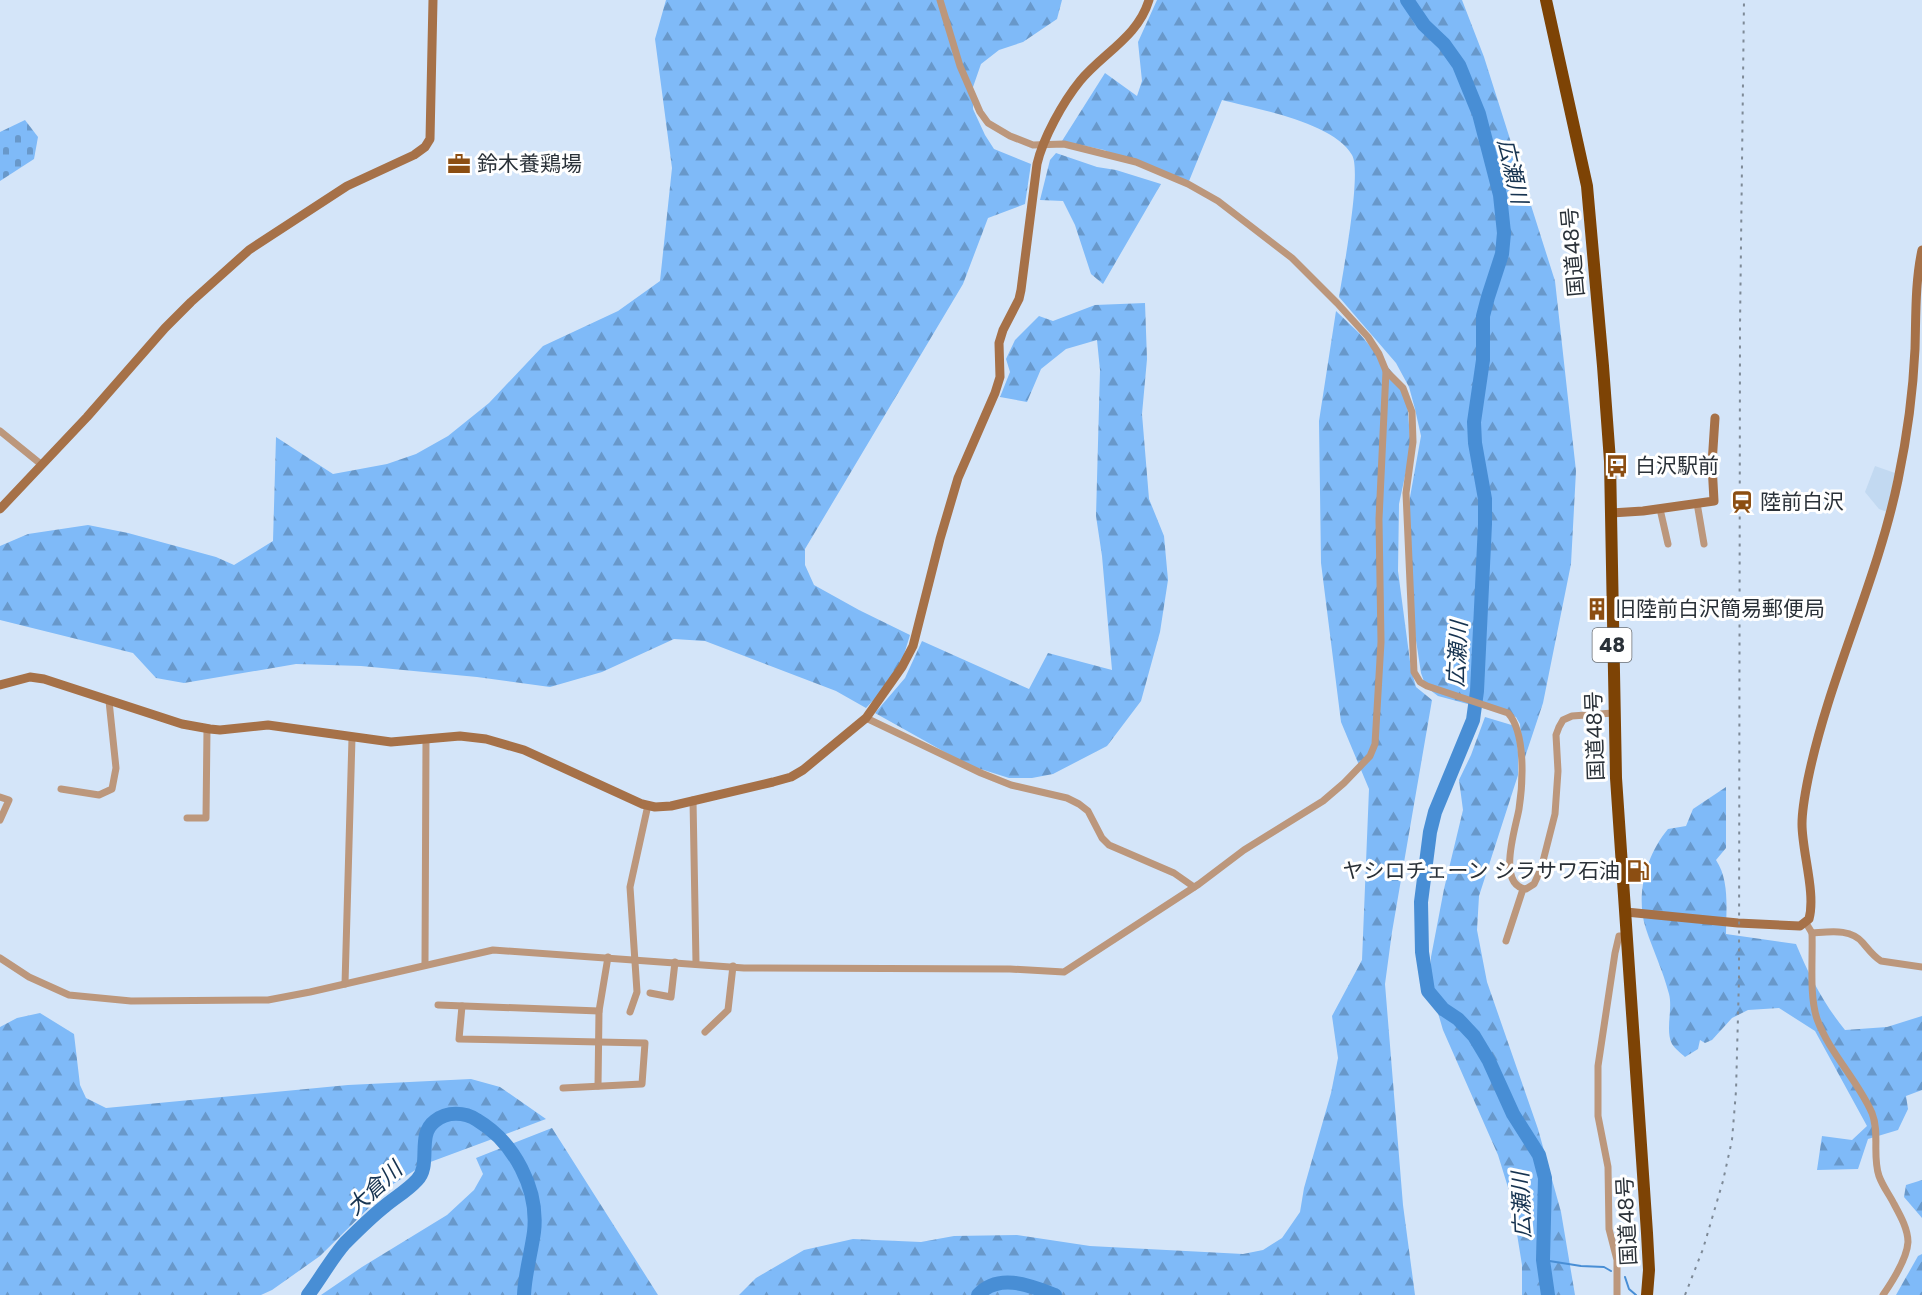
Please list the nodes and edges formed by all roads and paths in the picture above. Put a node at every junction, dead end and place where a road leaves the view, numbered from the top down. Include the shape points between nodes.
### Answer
1 (434, 0) edge
2 (940, 0) edge
3 (1149, 0) edge
4 (1546, 0) edge
5 (1042, 144) junction
6 (1922, 249) edge
7 (1386, 371) junction
8 (1715, 418) dead end
9 (0, 431) edge
10 (42, 465) junction
11 (1697, 503) junction
12 (0, 509) edge
13 (1660, 509) junction
14 (1611, 513) junction
15 (1668, 544) dead end
16 (1704, 544) dead end
17 (0, 685) edge
18 (109, 701) junction
19 (1613, 712) junction
20 (866, 718) junction
21 (207, 729) junction
22 (352, 738) junction
23 (426, 739) junction
24 (61, 789) dead end
25 (0, 797) edge
26 (693, 800) junction
27 (648, 805) junction
28 (187, 818) dead end
29 (0, 820) edge
30 (1194, 887) junction
31 (1523, 889) junction
32 (1626, 912) junction
33 (1806, 923) junction
34 (1812, 933) junction
35 (1627, 936) junction
36 (1506, 941) dead end
37 (608, 957) junction
38 (0, 958) edge
39 (634, 959) junction
40 (675, 962) junction
41 (696, 963) junction
42 (425, 965) junction
43 (733, 966) junction
44 (1922, 967) edge
45 (345, 984) junction
46 (650, 993) dead end
47 (438, 1005) dead end
48 (462, 1006) junction
49 (599, 1011) junction
50 (630, 1012) dead end
51 (705, 1032) dead end
52 (599, 1042) junction
53 (598, 1086) junction
54 (563, 1088) dead end
55 (1617, 1295) edge
56 (1647, 1295) edge
57 (1882, 1295) edge

1 - 10 street via 430,139 425,147 347,186 249,250 190,302
2 - 5 street via 960,66 980,112 988,123 1010,136 1033,145
3 - 5 street via 1134,30 1080,81
4 - 14 highway, 国道48号 / 48 via 1587,186
5 - 7 street via 1064,144 1136,162 1188,183 1218,201 1292,258 1337,303 1368,337
5 - 20 street via 1021,290 999,343 995,393 958,478 913,646
6 - 33 street via 1908,423 1894,498 1835,679 1808,778 1802,825 1810,915
7 - 30 street via 1379,519 1381,642 1374,748 1357,770 1323,801 1244,850
7 - 31 street via 1401,384 1412,412 1414,434 1406,493 1412,660 1416,676 1427,686 1508,713 1515,723 1521,776 1510,872
8 - 11 street via 1714,501
9 - 10 street
10 - 12 street
11 - 13 street
11 - 16 street
13 - 14 street
13 - 15 street
14 - 19 highway, 国道48号 / 48
17 - 18 street via 30,677 44,679
18 - 21 street
18 - 24 street via 116,768 112,789 99,795
19 - 31 street via 1572,716 1559,727 1555,814 1541,869 1534,884
19 - 32 highway, 国道48号 / 48
20 - 26 street via 791,777
20 - 30 street via 1001,781 1079,804 1088,811 1109,845 1174,873
21 - 22 street via 268,725
21 - 28 street via 206,818
22 - 23 street via 391,742
22 - 45 street
23 - 27 street via 460,736 524,750
23 - 42 street
25 - 29 street via 9,800
26 - 27 street via 671,806
26 - 41 street
27 - 39 street via 630,887
30 - 43 street via 1064,972
31 - 36 street
32 - 33 street via 1738,923
32 - 35 highway, 国道48号 / 48
33 - 34 street
34 - 44 street via 1851,933 1875,958
34 - 57 street via 1817,1017 1827,1043 1873,1116 1877,1172 1906,1229 1907,1247
35 - 55 street via 1619,936 1615,953 1597,1084 1598,1116 1608,1167 1609,1229 1617,1260
35 - 56 highway, 国道48号 / 48 via 1648,1251
37 - 39 street
37 - 42 street via 493,950
37 - 49 street
38 - 45 street via 57,991 88,998 268,1000
39 - 40 street
39 - 50 street via 637,992
40 - 41 street
40 - 46 street via 670,997
41 - 43 street
42 - 45 street
43 - 51 street via 728,1010
47 - 48 street
48 - 49 street
48 - 52 street via 459,1039
49 - 52 street
52 - 53 street
52 - 53 street via 645,1044 642,1084
53 - 54 street

